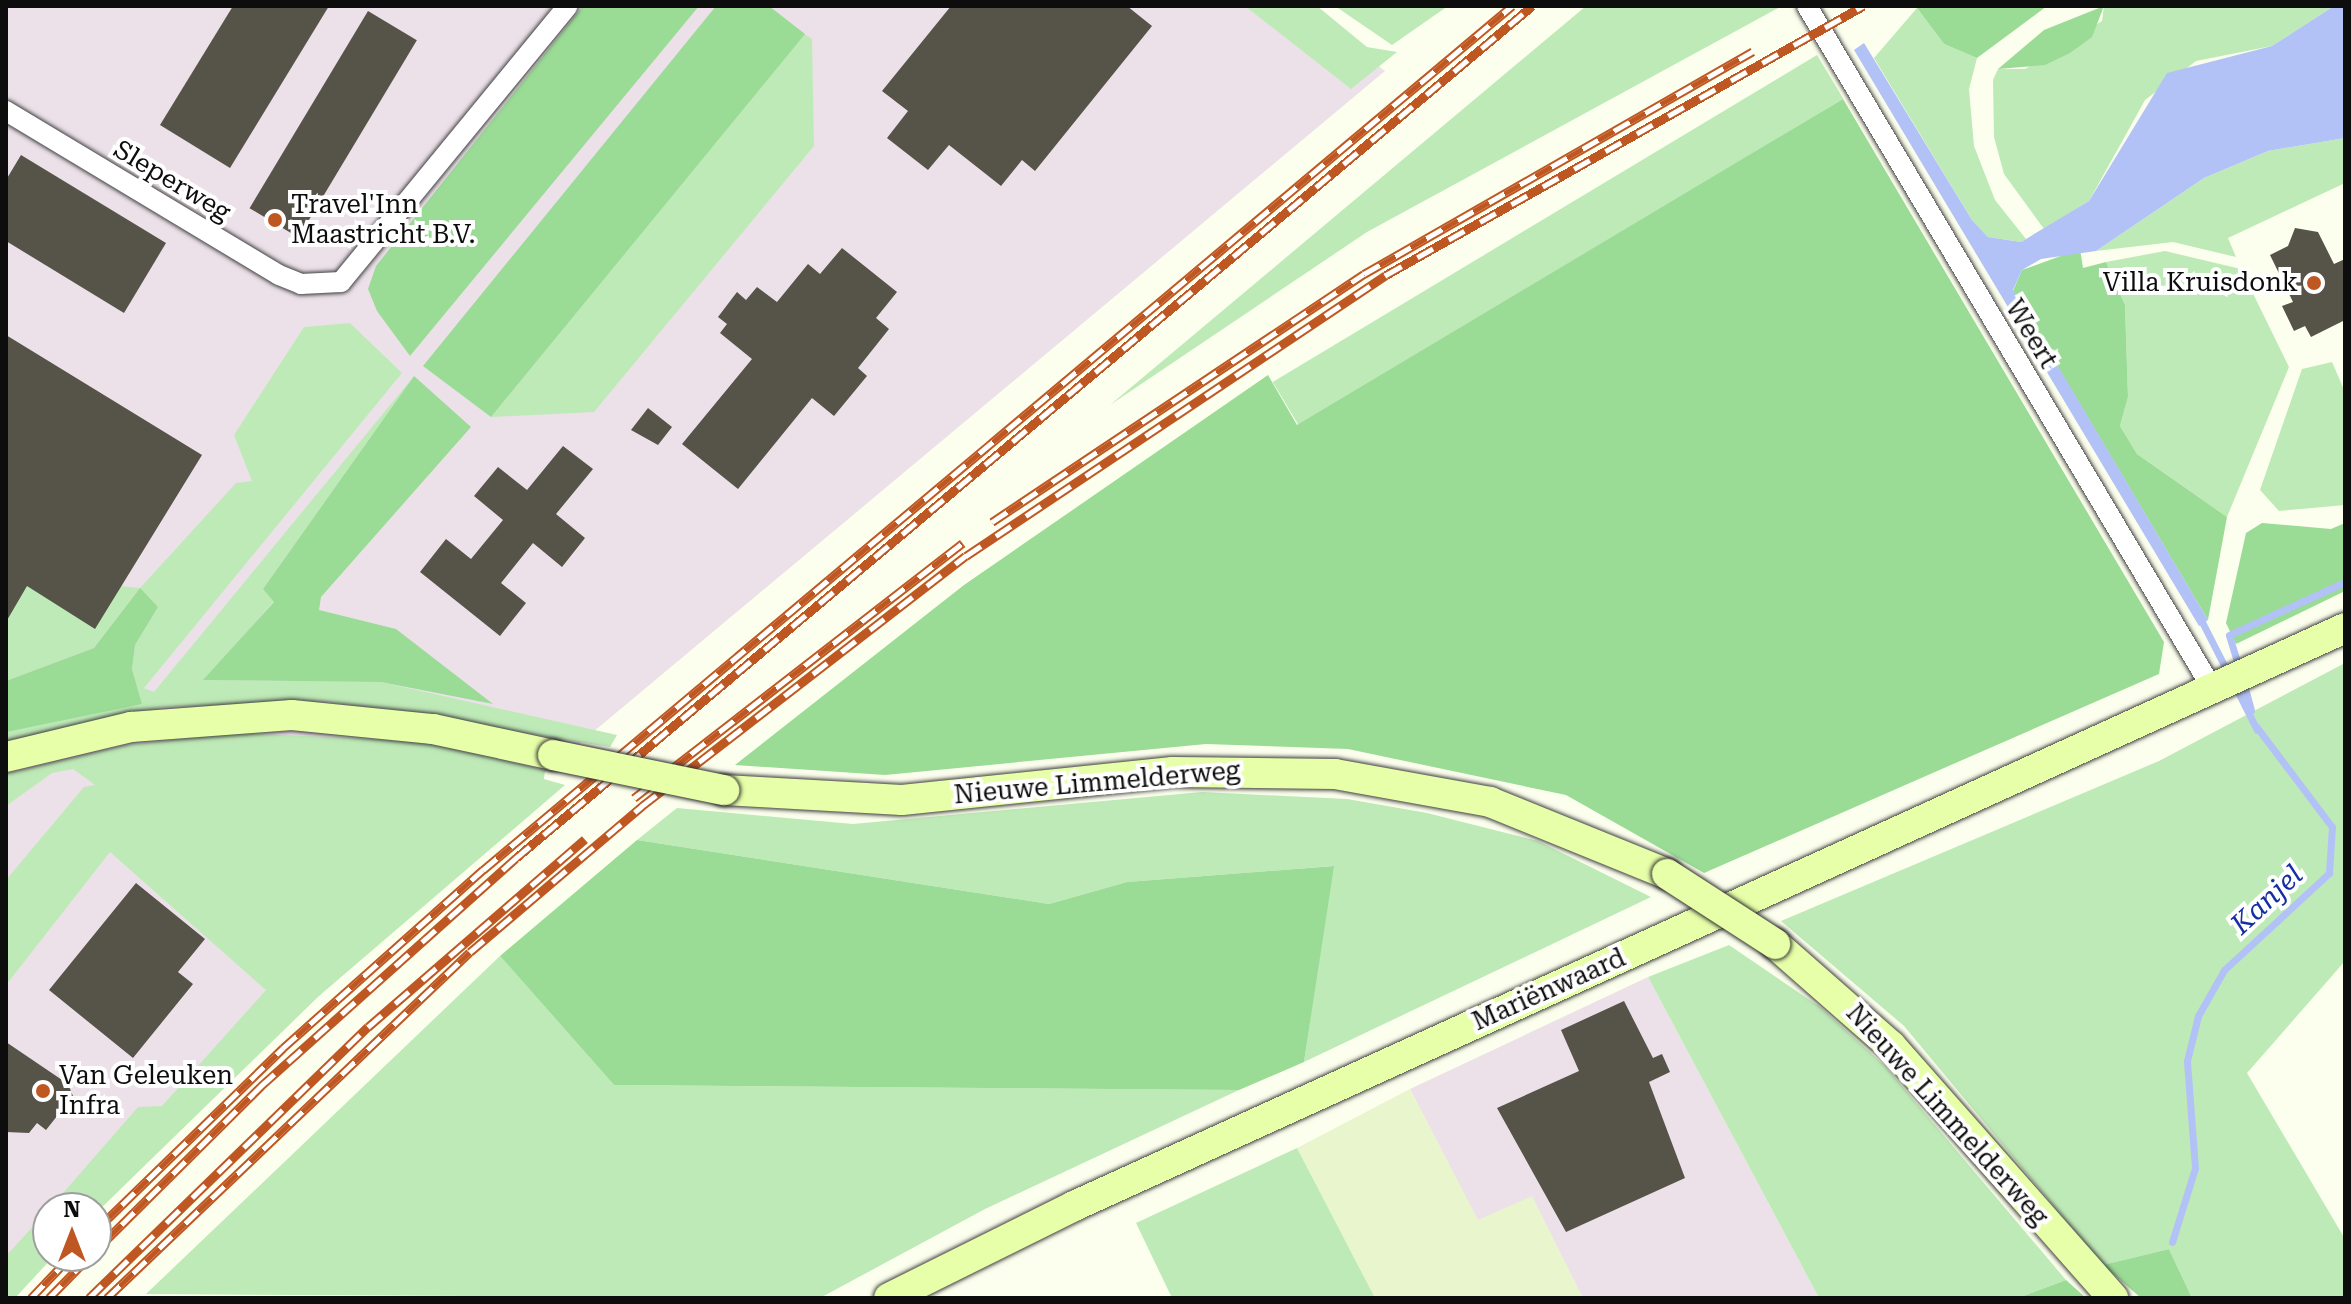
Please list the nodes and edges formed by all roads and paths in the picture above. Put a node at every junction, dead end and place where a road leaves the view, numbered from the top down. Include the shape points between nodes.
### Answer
1 (568, 6) edge
2 (1807, 6) edge
3 (6, 111) edge
4 (2345, 628) edge
5 (2212, 688) junction
6 (6, 757) edge
7 (2112, 1296) edge
8 (889, 1298) edge

1 - 3 street, Sleperweg via 341,282 301,284 279,275
2 - 5 street, Weert
4 - 5 street, Mariënwaard
5 - 8 street, Mariënwaard via 1088,1200
6 - 7 street, Nieuwe Limmelderweg, bridge via 131,727 292,715 420,727 724,790 902,800 1173,772 1324,773 1490,802 1667,874 1775,944 1891,1046

